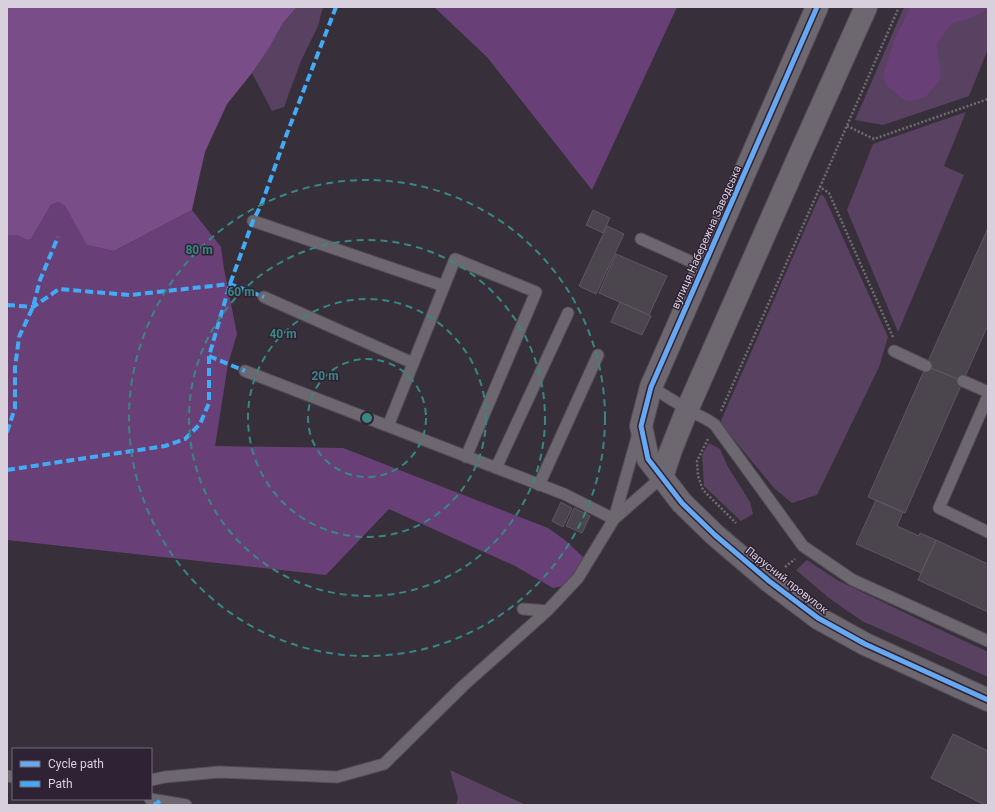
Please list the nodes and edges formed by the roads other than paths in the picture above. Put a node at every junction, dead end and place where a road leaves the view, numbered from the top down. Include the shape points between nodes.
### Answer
1 (817, 7) edge
2 (866, 7) edge
3 (253, 221) dead end
4 (641, 239) dead end
5 (703, 267) junction
6 (444, 286) junction
7 (264, 297) dead end
8 (568, 313) dead end
9 (894, 351) dead end
10 (598, 355) dead end
11 (413, 363) junction
12 (926, 366) dead end
13 (245, 371) dead end
14 (963, 381) dead end
15 (651, 387) junction
16 (988, 392) edge
17 (988, 396) edge
18 (687, 410) junction
19 (388, 426) junction
20 (641, 426) junction
21 (466, 457) junction
22 (496, 468) junction
23 (662, 476) junction
24 (540, 485) junction
25 (614, 519) junction
26 (988, 532) edge
27 (523, 609) dead end
28 (547, 611) junction
29 (988, 641) edge
30 (988, 700) edge
31 (152, 780) edge
32 (152, 799) edge
33 (186, 805) edge

1 - 5 street, вулиця Набережна Заводська
2 - 18 street
3 - 6 lane
4 - 5 lane
5 - 15 street, вулиця Набережна Заводська
6 - 11 lane
6 - 21 lane via 455,259 536,292
7 - 11 lane
8 - 22 lane
9 - 12 lane
10 - 24 lane
11 - 19 lane
13 - 19 lane
14 - 16 lane
15 - 18 lane
15 - 20 street, вулиця Набережна Заводська
17 - 26 lane via 939,508
18 - 23 street
18 - 29 lane via 715,425 803,546 853,580
19 - 21 lane
20 - 23 street, вулиця Набережна Заводська via 648,459
20 - 25 lane
21 - 22 lane
22 - 24 lane
23 - 25 lane
23 - 30 street, Парусний провулок via 682,502 715,534 769,581 818,618 865,644
24 - 25 lane
25 - 28 lane via 578,578
27 - 28 lane
28 - 31 lane via 463,686 384,764 337,777 219,772
32 - 33 lane

